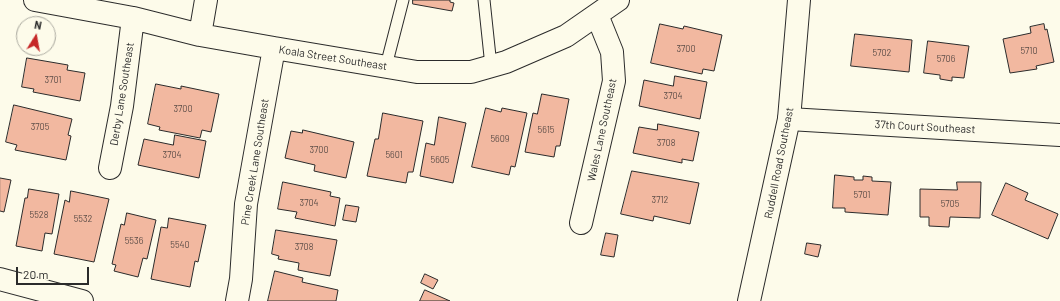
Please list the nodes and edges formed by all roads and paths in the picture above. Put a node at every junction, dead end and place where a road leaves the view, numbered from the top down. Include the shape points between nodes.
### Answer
1 (35, 0) edge
2 (206, 0) edge
3 (403, 0) edge
4 (484, 0) edge
5 (618, 0) edge
6 (799, 0) edge
7 (598, 15) junction
8 (134, 18) junction
9 (200, 35) junction
10 (274, 48) junction
11 (386, 66) junction
12 (491, 66) junction
13 (789, 119) junction
14 (1060, 135) edge
15 (110, 168) dead end
16 (581, 223) dead end
17 (0, 279) edge
18 (82, 301) edge
19 (236, 301) edge
20 (748, 301) edge

1 - 8 street, Koala Street Southeast
2 - 9 street
3 - 11 lane
4 - 12 lane
5 - 7 street, Koala Street Southeast
6 - 13 street, Ruddell Road Southeast
7 - 12 street, Koala Street Southeast via 566,36
7 - 16 street, Wales Lane Southeast via 612,52 614,81
8 - 9 street, Koala Street Southeast
8 - 15 street, Derby Lane Southeast via 122,106
9 - 10 street, Koala Street Southeast
10 - 11 street, Koala Street Southeast
10 - 19 street, Pine Creek Lane Southeast via 246,204 241,279
11 - 12 street, Koala Street Southeast via 417,72 471,72
13 - 14 street, 37th Court Southeast
13 - 20 street, Ruddell Road Southeast
17 - 18 street

